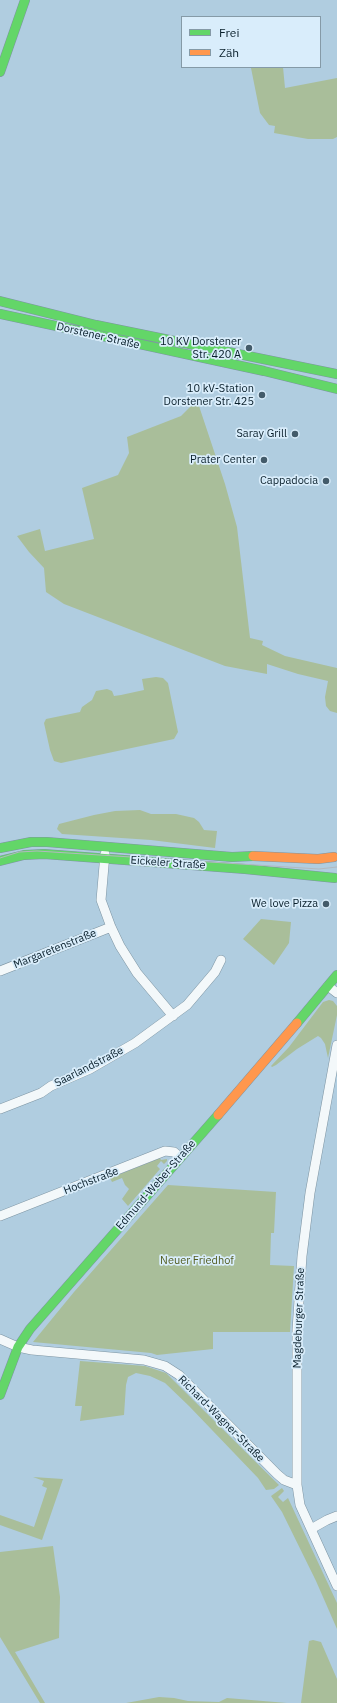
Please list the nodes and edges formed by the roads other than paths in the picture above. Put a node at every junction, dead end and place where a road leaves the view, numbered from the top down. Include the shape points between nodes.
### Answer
1 (25, 0) edge
2 (0, 72) edge
3 (0, 301) edge
4 (0, 314) edge
5 (337, 374) edge
6 (337, 390) edge
7 (105, 847) junction
8 (0, 848) edge
9 (104, 858) junction
10 (0, 861) edge
11 (333, 861) edge
12 (336, 879) edge
13 (111, 927) junction
14 (221, 960) dead end
15 (0, 971) edge
16 (337, 975) edge
17 (328, 986) junction
18 (337, 993) edge
19 (173, 1016) junction
20 (337, 1045) edge
21 (0, 1109) edge
22 (180, 1157) junction
23 (0, 1216) edge
24 (0, 1339) edge
25 (18, 1346) junction
26 (0, 1395) edge
27 (297, 1485) junction
28 (337, 1516) edge
29 (311, 1528) junction
30 (337, 1586) edge

1 - 2 main road
3 - 5 main road, Dorstener Straße via 96,325
4 - 6 main road, Dorstener Straße via 269,372
7 - 8 main road, Eickeler Straße via 39,841
7 - 9 street
7 - 11 main road, Eickeler Straße via 232,857
9 - 10 main road, Eickeler Straße via 36,854
9 - 12 main road, Eickeler Straße via 245,868
9 - 13 street via 101,900
11 - 12 main road
13 - 15 street, Margaretenstraße
13 - 19 street via 137,973
14 - 19 street, Saarlandstraße via 215,972 187,1005
16 - 17 main road
17 - 18 street
17 - 22 main road, Edmund-Weber-Straße
19 - 21 street, Saarlandstraße via 106,1061 41,1093
20 - 27 street, Magdeburger Straße via 310,1193 302,1256 297,1330
22 - 23 street, Hochstraße via 174,1152 165,1152
22 - 25 main road, Edmund-Weber-Straße
24 - 25 street, Richard-Wagner-Straße
25 - 26 main road, Edmund-Weber-Straße
25 - 27 street, Richard-Wagner-Straße via 144,1360 165,1366 179,1375 276,1474
27 - 29 street, Magdeburger Straße via 300,1505
28 - 29 street
29 - 30 street, Magdeburger Straße

